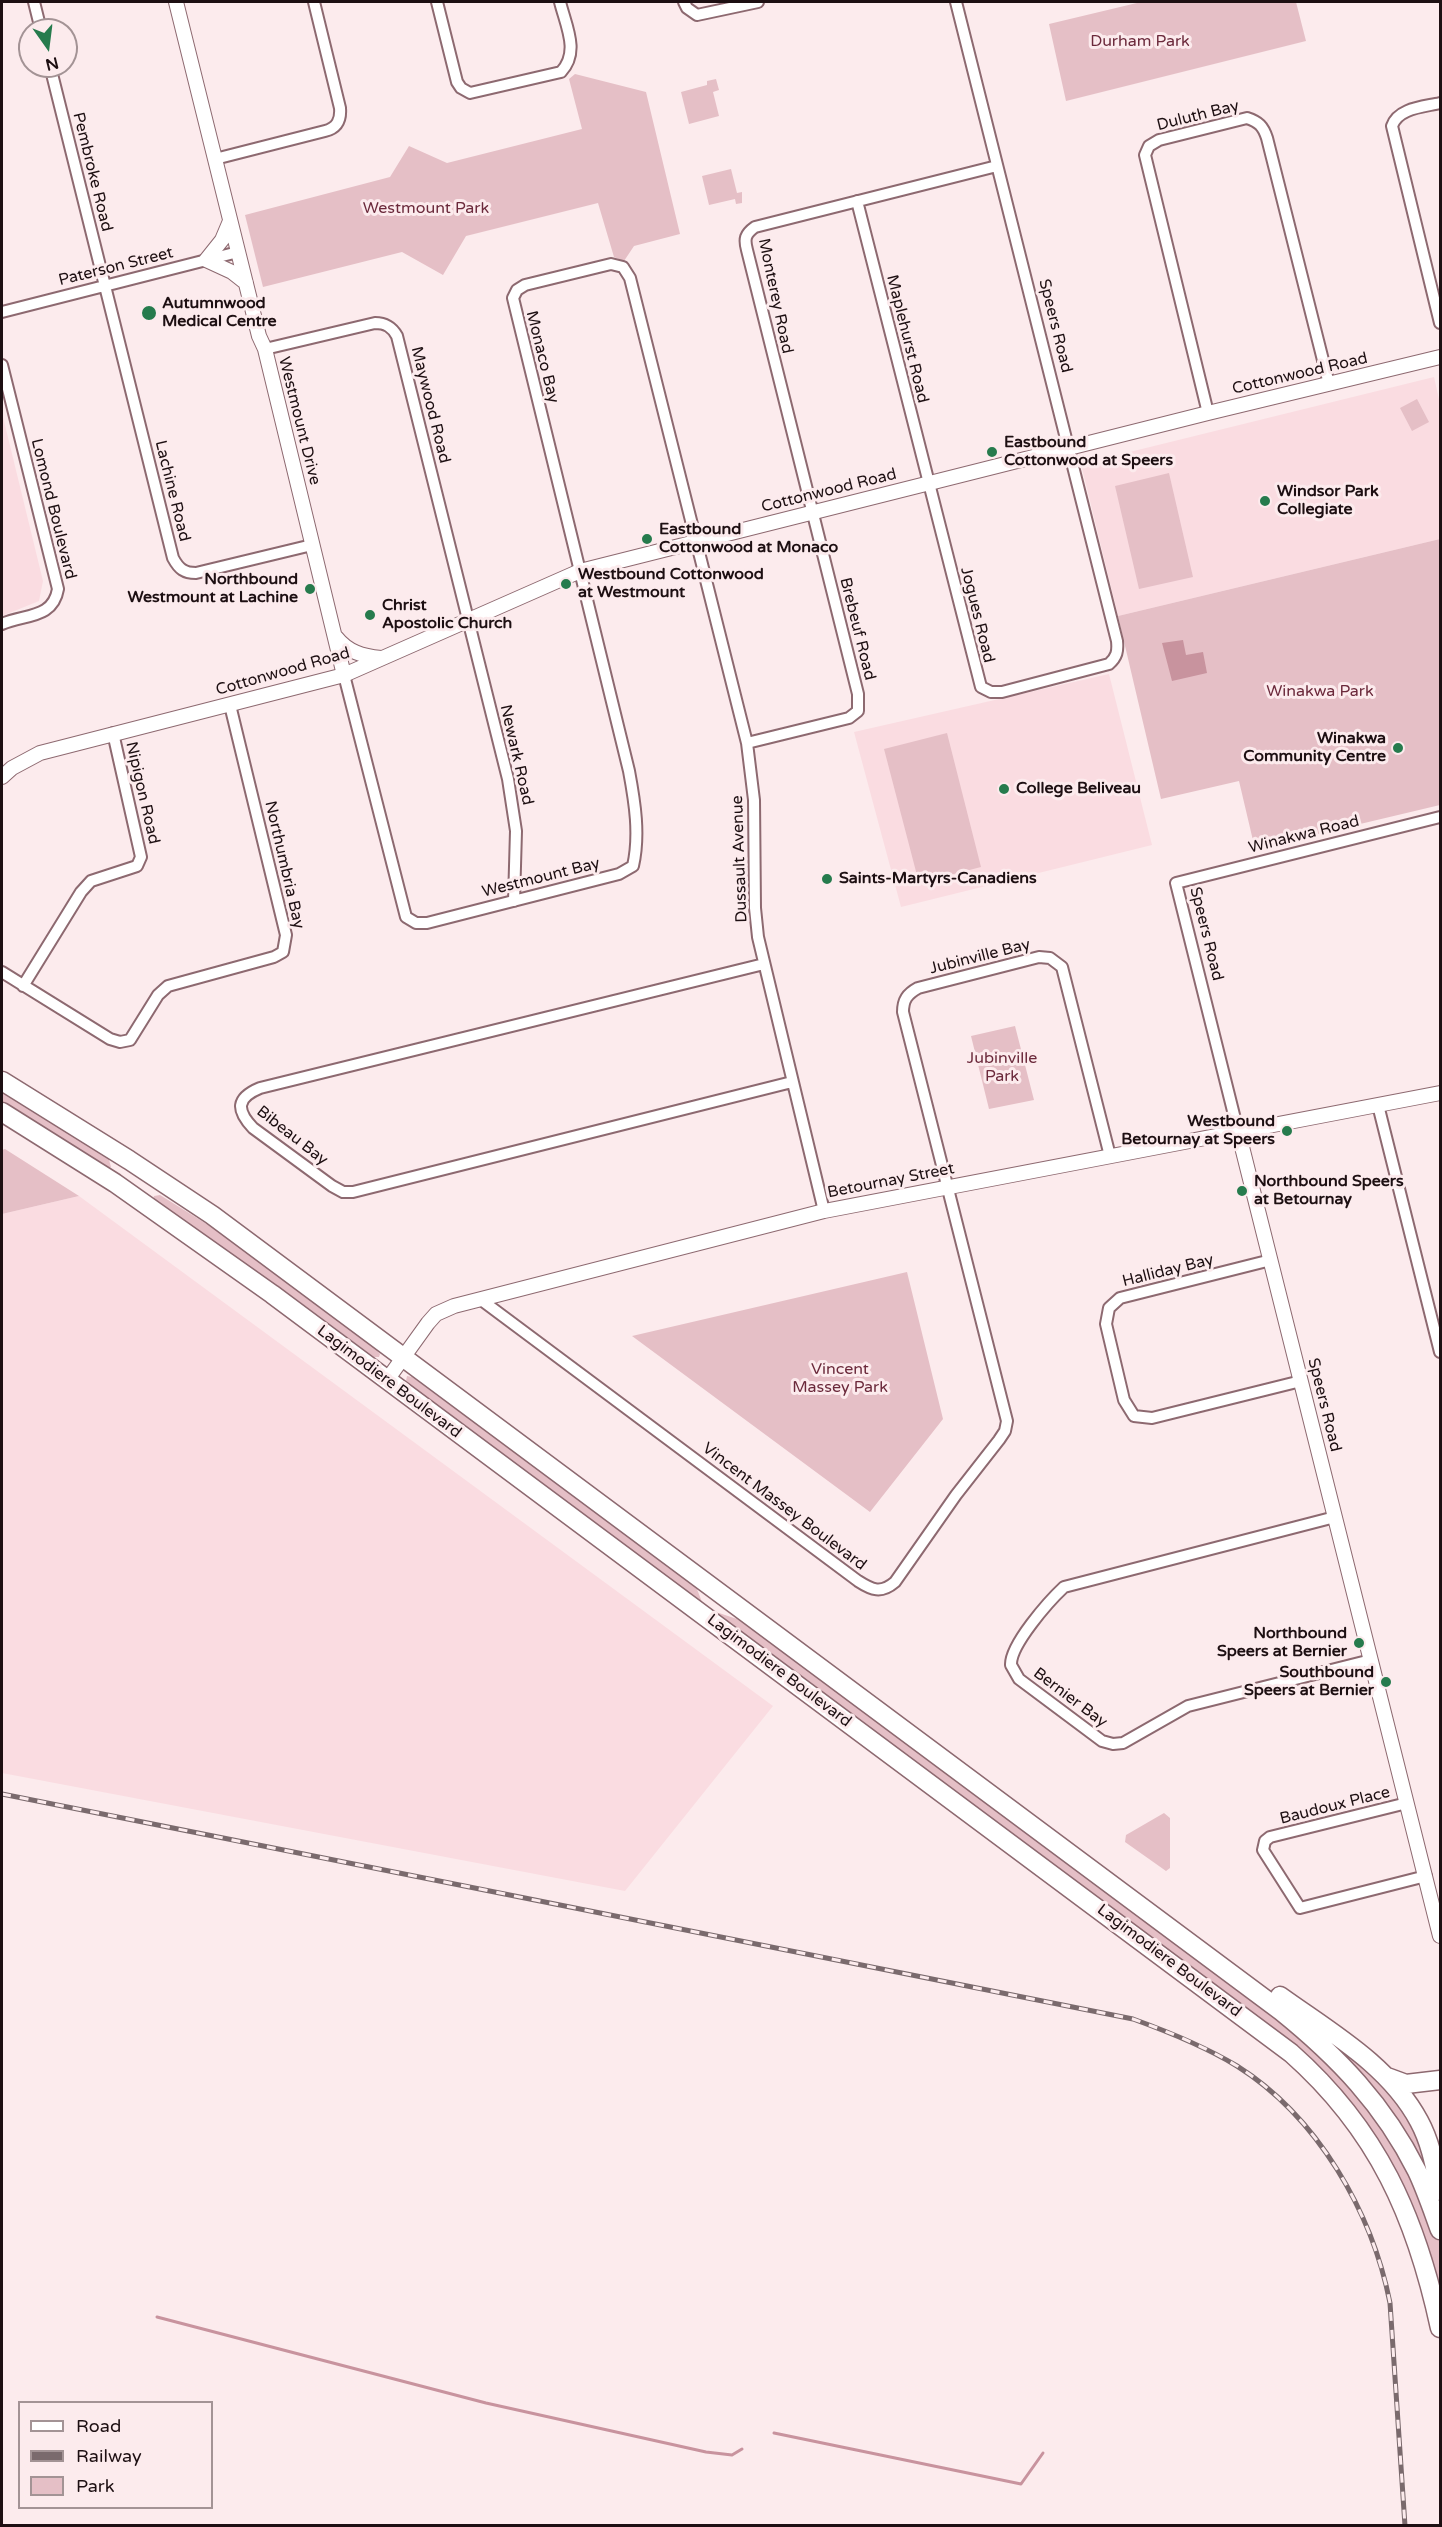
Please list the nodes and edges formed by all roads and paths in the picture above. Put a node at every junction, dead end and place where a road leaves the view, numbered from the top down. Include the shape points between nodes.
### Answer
1 (34, 2) edge
2 (176, 2) edge
3 (314, 2) edge
4 (437, 2) edge
5 (560, 2) edge
6 (684, 2) edge
7 (758, 2) edge
8 (956, 2) edge
9 (38, 18) edge
10 (53, 78) edge
11 (1440, 103) edge
12 (215, 159) junction
13 (997, 166) junction
14 (858, 201) junction
15 (230, 221) junction
16 (238, 252) junction
17 (207, 260) junction
18 (246, 284) junction
19 (105, 286) junction
20 (2, 312) edge
21 (1440, 323) edge
22 (265, 349) junction
23 (1440, 357) edge
24 (2, 365) edge
25 (1329, 384) junction
26 (1208, 413) junction
27 (1069, 449) junction
28 (928, 483) junction
29 (812, 512) junction
30 (696, 541) junction
31 (312, 545) junction
32 (580, 571) junction
33 (468, 619) junction
34 (2, 624) edge
35 (334, 634) junction
36 (381, 658) junction
37 (1115, 659) joint
38 (344, 675) junction
39 (230, 705) junction
40 (112, 733) junction
41 (747, 743) junction
42 (2, 777) edge
43 (1440, 817) edge
44 (1176, 883) joint
45 (514, 901) junction
46 (764, 964) junction
47 (2, 972) edge
48 (23, 986) junction
49 (2, 1081) edge
50 (792, 1082) junction
51 (1440, 1093) edge
52 (1378, 1105) junction
53 (2, 1112) edge
54 (1238, 1131) junction
55 (1110, 1156) junction
56 (946, 1187) junction
57 (824, 1211) junction
58 (1271, 1260) junction
59 (480, 1299) junction
60 (1440, 1352) edge
61 (403, 1357) junction
62 (387, 1380) junction
63 (1301, 1381) junction
64 (1335, 1517) junction
65 (718, 1591) junction
66 (702, 1614) junction
67 (1371, 1660) junction
68 (1407, 1803) junction
69 (1425, 1876) junction
70 (1440, 1936) edge
71 (1200, 1950) junction
72 (1386, 2076) junction
73 (1440, 2080) edge
74 (1419, 2121) junction
75 (1440, 2191) edge
76 (1440, 2230) edge
77 (1440, 2328) edge

1 - 9 street
2 - 12 street, Westmount Drive
3 - 12 street via 340,108 337,124 325,131
4 - 5 street via 457,82 470,93 561,72 570,63 572,54
6 - 7 street via 697,15
8 - 13 street, Speers Road
10 - 19 street, Pembroke Road
11 - 21 street via 1402,113 1392,126
12 - 15 street, Westmount Drive
13 - 14 street, Monterey Road
13 - 27 street, Speers Road
14 - 28 street, Maplehurst Road
14 - 29 street, Monterey Road via 755,227 747,232 744,241
15 - 16 street, Westmount Drive
15 - 17 street via 225,236
16 - 17 street, Paterson Street
16 - 18 street, Westmount Drive
17 - 18 street
17 - 19 street, Paterson Street
18 - 22 street, Westmount Drive
19 - 20 street, Paterson Street
19 - 31 street, Lachine Road via 178,567 196,573
22 - 31 street, Westmount Drive
22 - 33 street, Maywood Road via 375,323 385,323 393,330
23 - 25 street, Cottonwood Road
24 - 34 street, Lomond Boulevard via 58,589 56,601 48,609
25 - 26 street, Cottonwood Road
25 - 26 street, Duluth Bay via 1264,128 1257,121 1238,120 1159,140 1149,146 1145,155
26 - 27 street, Cottonwood Road
27 - 28 street, Cottonwood Road
27 - 37 street, Speers Road via 1117,641
28 - 29 street, Cottonwood Road
28 - 37 street, Jogues Road via 981,687 1002,692 1104,666
29 - 30 street, Cottonwood Road
29 - 41 street, Brebeuf Road via 858,694 858,711 849,718
30 - 32 street, Cottonwood Road
30 - 32 street, Monaco Bay via 627,272 611,264 525,285 513,298 514,309
30 - 41 street, Dussault Avenue
31 - 35 street, Westmount Drive
32 - 33 street, Cottonwood Road
32 - 45 street, Westmount Bay via 629,771 636,809 636,853 633,866 619,874
33 - 36 street, Cottonwood Road
33 - 45 street, Newark Road via 514,811
35 - 36 street via 347,649
35 - 38 street, Westmount Drive
36 - 38 street, Cottonwood Road
38 - 39 street, Cottonwood Road
38 - 45 street, Westmount Bay via 406,917 416,923 427,922
39 - 40 street, Cottonwood Road
39 - 48 street, Northumbria Bay via 286,935 284,952 168,986 130,1040 120,1042
40 - 42 street, Cottonwood Road via 40,753
40 - 48 street, Nipigon Road via 141,857 137,866 91,881
41 - 46 street, Dussault Avenue via 754,800 755,908
43 - 44 street, Winakwa Road
44 - 54 street, Speers Road
46 - 50 street, Dussault Avenue
46 - 50 street, Bibeau Bay via 260,1088 242,1099 240,1109 253,1128 333,1186 352,1192
47 - 48 street, Northumbria Bay
49 - 61 main road, Lagimodiere Boulevard via 212,1215
50 - 57 street, Dussault Avenue
51 - 52 street, Betournay Street
52 - 54 street, Betournay Street
52 - 60 street
53 - 62 main road, Lagimodiere Boulevard via 116,1183
54 - 55 street, Betournay Street
54 - 58 street, Speers Road
55 - 56 street, Betournay Street
55 - 56 street, Jubinville Bay via 1062,967 1050,958 1039,957 918,987 903,1002
56 - 57 street, Betournay Street
56 - 59 street, Vincent Massey Boulevard via 1007,1421 999,1440 887,1589 868,1588
57 - 59 street, Betournay Street
58 - 63 street, Speers Road
58 - 63 street, Halliday Bay via 1120,1298 1109,1308 1106,1324 1124,1400 1134,1416 1152,1418
59 - 61 street, Betournay Street via 436,1314
61 - 62 street, Betournay Street
61 - 65 main road, Lagimodiere Boulevard
62 - 66 main road, Lagimodiere Boulevard
63 - 64 street, Speers Road
64 - 67 street, Speers Road
64 - 67 street, Bernier Bay via 1064,1587 1014,1650 1011,1665 1019,1678 1102,1741 1113,1744 1123,1743 1188,1706
65 - 66 main road
65 - 71 main road, Lagimodiere Boulevard
66 - 77 main road, Lagimodiere Boulevard via 1265,2033 1332,2091 1384,2165 1399,2195 1428,2275
67 - 68 street, Speers Road
68 - 69 street, Speers Road
68 - 69 street, Baudoux Place via 1270,1837 1264,1840 1263,1850 1300,1908
69 - 70 street, Speers Road
71 - 72 main road via 1247,1972
71 - 76 main road, Lagimodiere Boulevard via 1289,2018 1350,2072 1401,2141
72 - 73 main road via 1402,2084
72 - 74 main road
73 - 74 main road via 1420,2098
74 - 75 main road

